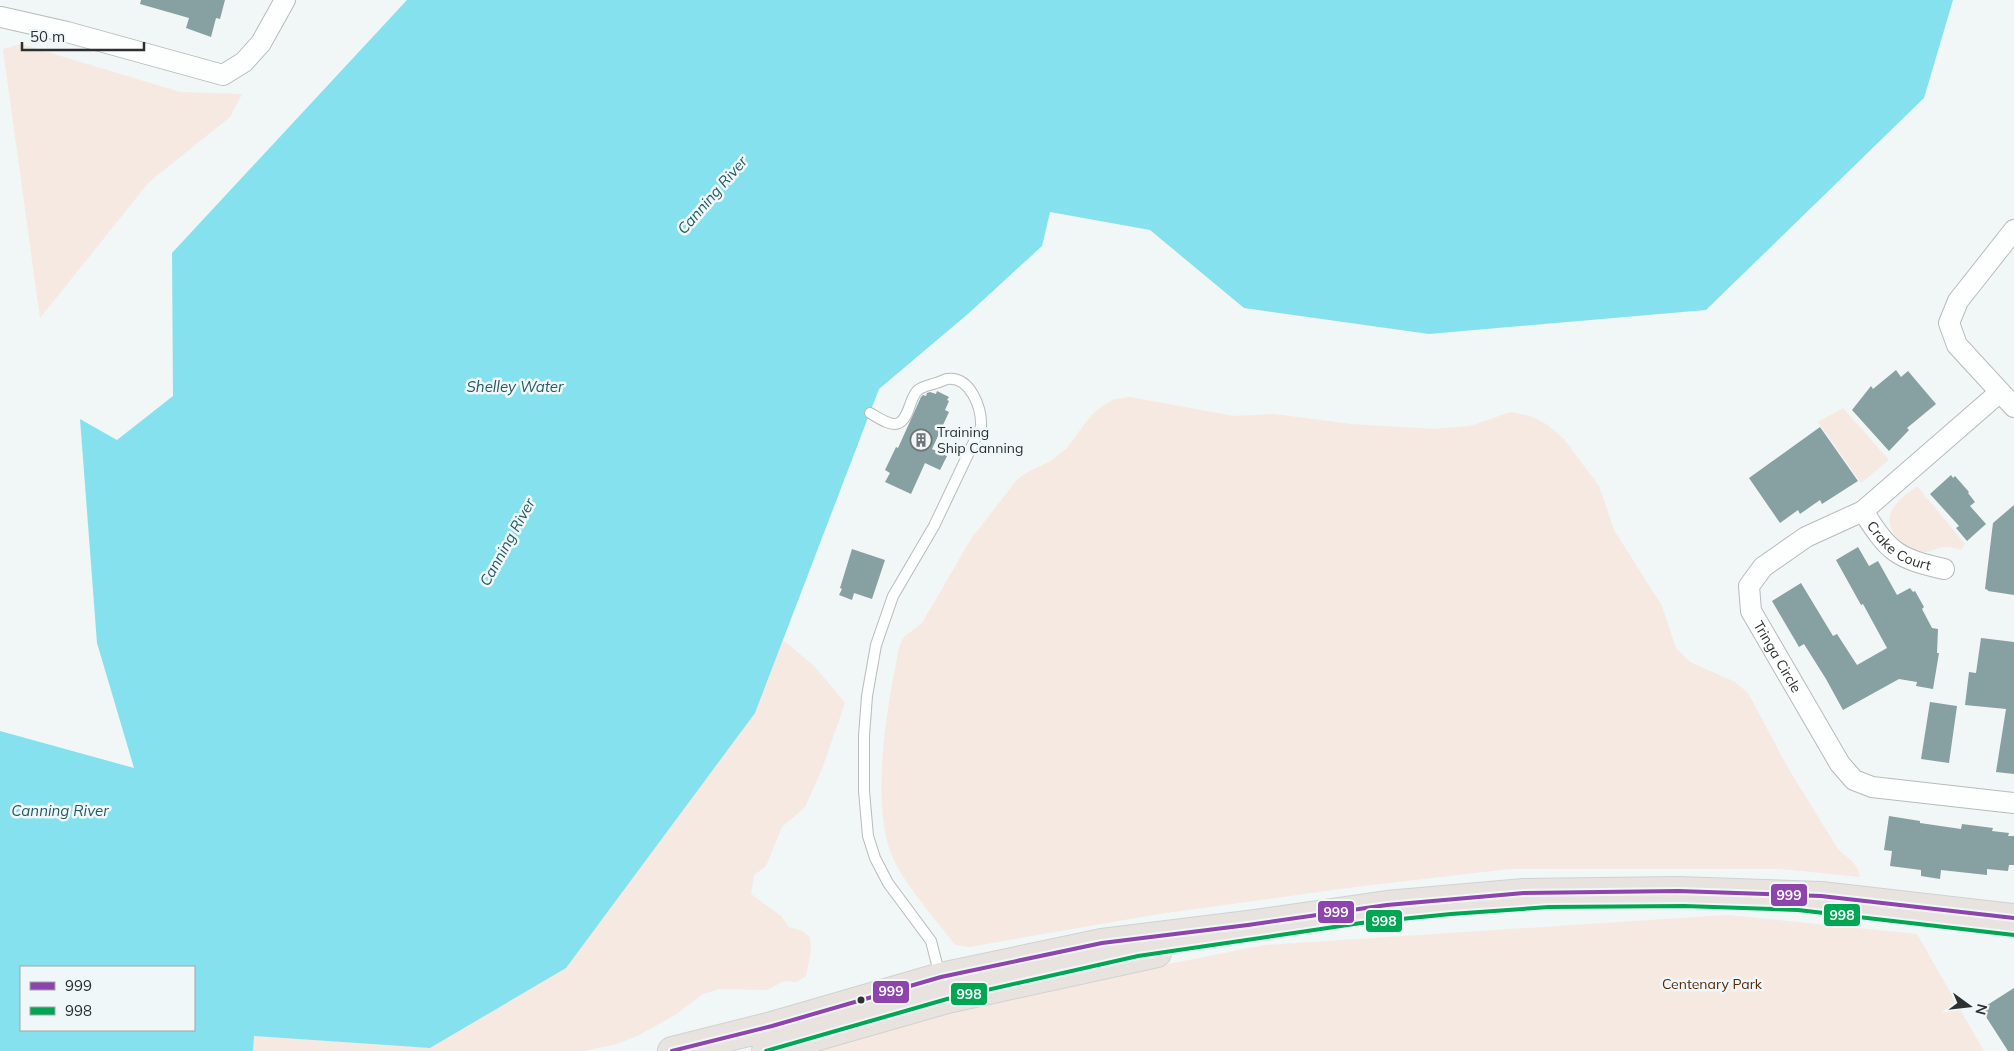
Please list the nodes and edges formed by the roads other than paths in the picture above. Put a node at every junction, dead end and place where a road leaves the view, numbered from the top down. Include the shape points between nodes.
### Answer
1 (285, 0) edge
2 (1, 17) edge
3 (2014, 230) edge
4 (2000, 392) junction
5 (2014, 407) edge
6 (870, 413) dead end
7 (1863, 511) junction
8 (1944, 569) dead end
9 (2014, 803) edge
10 (2014, 918) edge
11 (2014, 935) edge
12 (944, 988) junction
13 (672, 1051) edge
14 (766, 1051) edge

1 - 2 street via 261,42 244,62 224,74
3 - 4 street via 1958,301 1949,323 1958,345
4 - 5 street
4 - 7 street, Tringa Circle
6 - 12 lane via 894,424 899,423 919,390 948,379 960,381 968,389 982,416 980,427 934,526 893,596 876,645 864,736 864,791 868,836 874,858 930,941
7 - 8 street, Crake Court via 1882,541 1897,553 1914,562
7 - 9 street, Tringa Circle via 1806,537 1763,567 1749,586 1751,611 1840,764 1854,780 1872,786
10 - 12 main road via 1821,896 1678,891 1524,893 1387,905 1102,943
11 - 12 main road via 1798,910 1684,906 1549,908 1361,923
12 - 13 main road
12 - 14 main road

